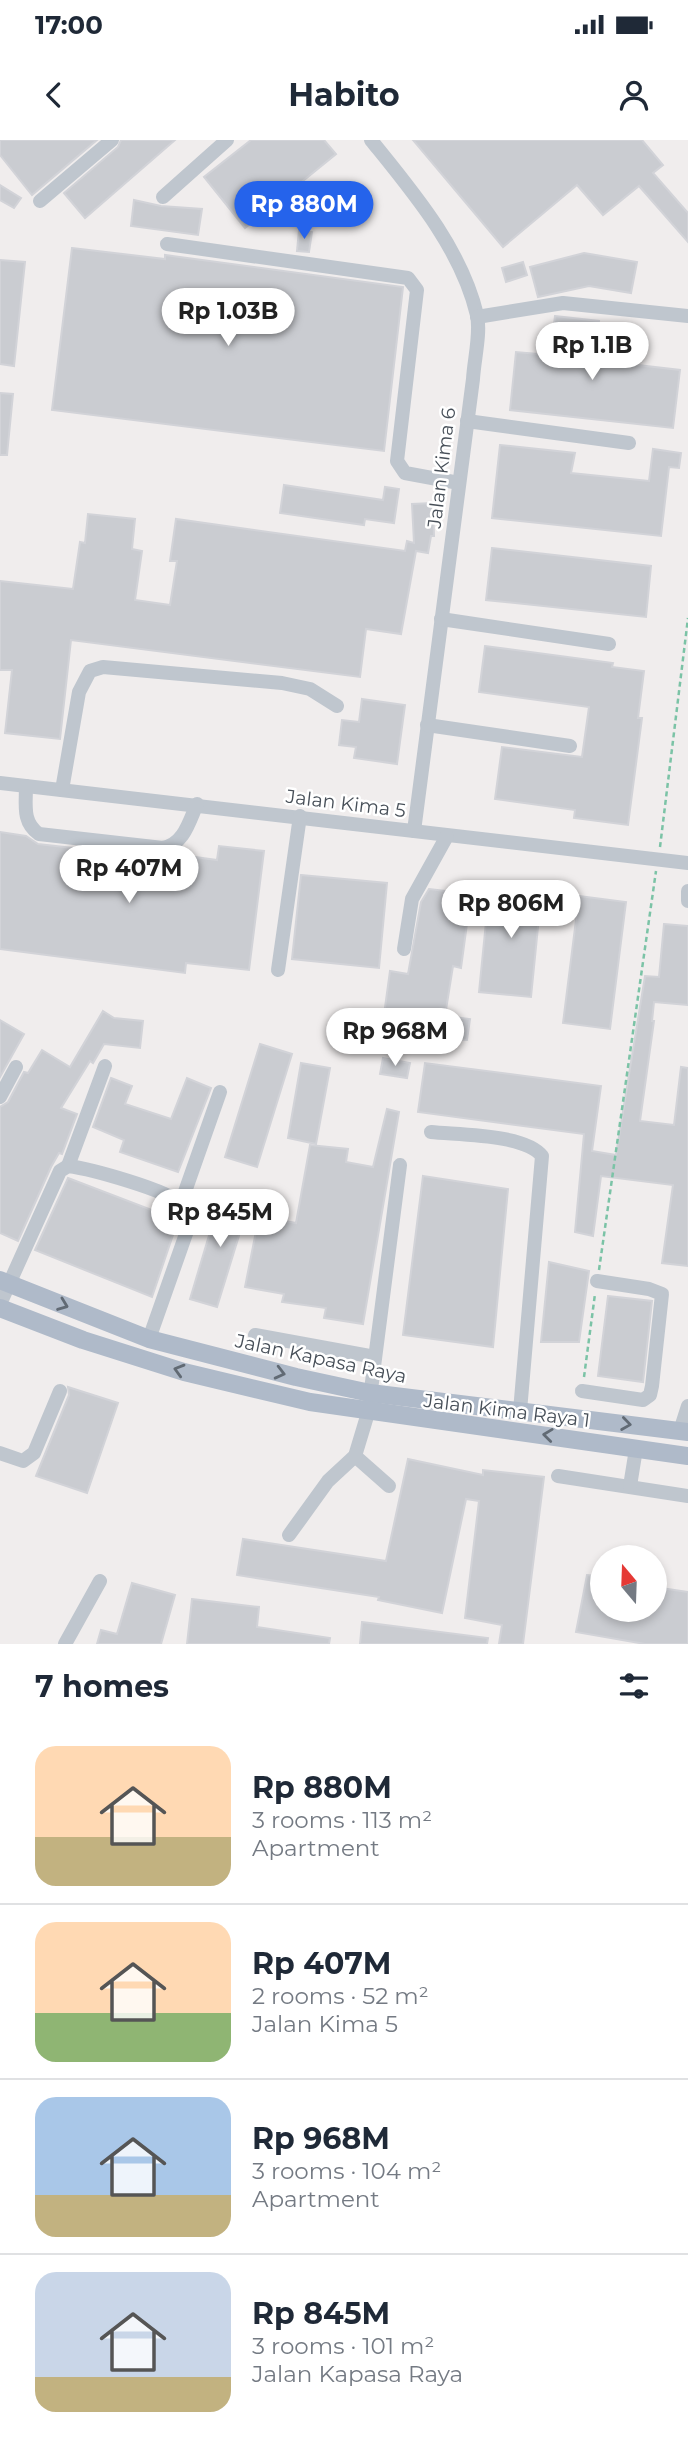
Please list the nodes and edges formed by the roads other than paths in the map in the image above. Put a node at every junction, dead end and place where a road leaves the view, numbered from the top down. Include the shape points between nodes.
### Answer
1 (112, 140) edge
2 (227, 140) edge
3 (371, 140) edge
4 (163, 197) dead end
5 (40, 201) dead end
6 (167, 244) dead end
7 (688, 316) edge
8 (477, 317) junction
9 (467, 421) junction
10 (629, 443) dead end
11 (459, 483) junction
12 (441, 619) junction
13 (608, 644) dead end
14 (337, 706) dead end
15 (427, 725) junction
16 (570, 746) dead end
17 (0, 783) edge
18 (26, 786) junction
19 (62, 790) junction
20 (197, 804) junction
21 (300, 816) junction
22 (414, 831) junction
23 (447, 836) junction
24 (688, 863) edge
25 (688, 891) edge
26 (688, 901) edge
27 (404, 949) dead end
28 (278, 970) dead end
29 (105, 1066) dead end
30 (16, 1067) dead end
31 (220, 1091) dead end
32 (0, 1097) edge
33 (431, 1132) dead end
34 (400, 1165) dead end
35 (68, 1166) junction
36 (181, 1203) junction
37 (597, 1281) road end
38 (3, 1282) edge
39 (0, 1306) edge
40 (255, 1335) dead end
41 (149, 1339) junction
42 (375, 1357) junction
43 (60, 1391) dead end
44 (582, 1391) road end
45 (370, 1393) junction
46 (688, 1406) edge
47 (520, 1411) junction
48 (368, 1412) junction
49 (684, 1432) edge
50 (636, 1449) junction
51 (0, 1453) edge
52 (355, 1456) junction
53 (688, 1456) edge
54 (558, 1476) dead end
55 (389, 1486) dead end
56 (630, 1486) junction
57 (688, 1496) edge
58 (289, 1535) dead end
59 (100, 1581) dead end
60 (65, 1644) edge

1 - 5 street
2 - 4 street
3 - 8 street, Jalan Kima 6 via 433,221 452,254
6 - 11 street via 408,278 417,290 397,461 405,473
7 - 8 street via 563,303
8 - 9 street, Jalan Kima 6
9 - 10 street
9 - 11 street, Jalan Kima 6
11 - 12 street, Jalan Kima 6
12 - 13 street
12 - 15 street, Jalan Kima 6
14 - 19 street via 310,690 282,683 103,667 90,671 79,692
15 - 16 street
15 - 22 street, Jalan Kima 6
17 - 18 street, Jalan Kima 5
18 - 19 street, Jalan Kima 5
18 - 20 street via 26,820 39,834 163,848 175,846
19 - 20 street, Jalan Kima 5
20 - 21 street, Jalan Kima 5
21 - 22 street, Jalan Kima 5
21 - 28 street
22 - 23 street, Jalan Kima 5
23 - 24 street, Jalan Kima 5
23 - 27 street via 412,899
25 - 26 street
29 - 35 street
30 - 32 street
31 - 36 street
33 - 47 street via 518,1142 534,1146 542,1156
34 - 42 street
35 - 36 street via 101,1171
35 - 38 street via 60,1171 24,1256
36 - 41 street via 189,1217 187,1231
37 - 44 street via 662,1294 650,1395 643,1400
38 - 39 street
38 -> 41 main road, Jalan Kapasa Raya
48 -> 39 main road, Jalan Kima Raya 1 via 184,1372 83,1340
40 - 42 street
41 -> 45 main road, Jalan Kapasa Raya
42 - 45 street
43 - 51 street via 34,1454 23,1461
45 - 47 main road, Jalan Kapasa Raya
45 - 48 street
46 - 49 street
47 -> 49 main road, Jalan Kapasa Raya
50 -> 48 main road, Jalan Kima Raya 1
48 - 52 street
50 - 53 main road, Jalan Kima Raya 1
50 - 56 street
52 - 55 street
52 - 58 street via 328,1481
54 - 56 street
56 - 57 street
59 - 60 street

